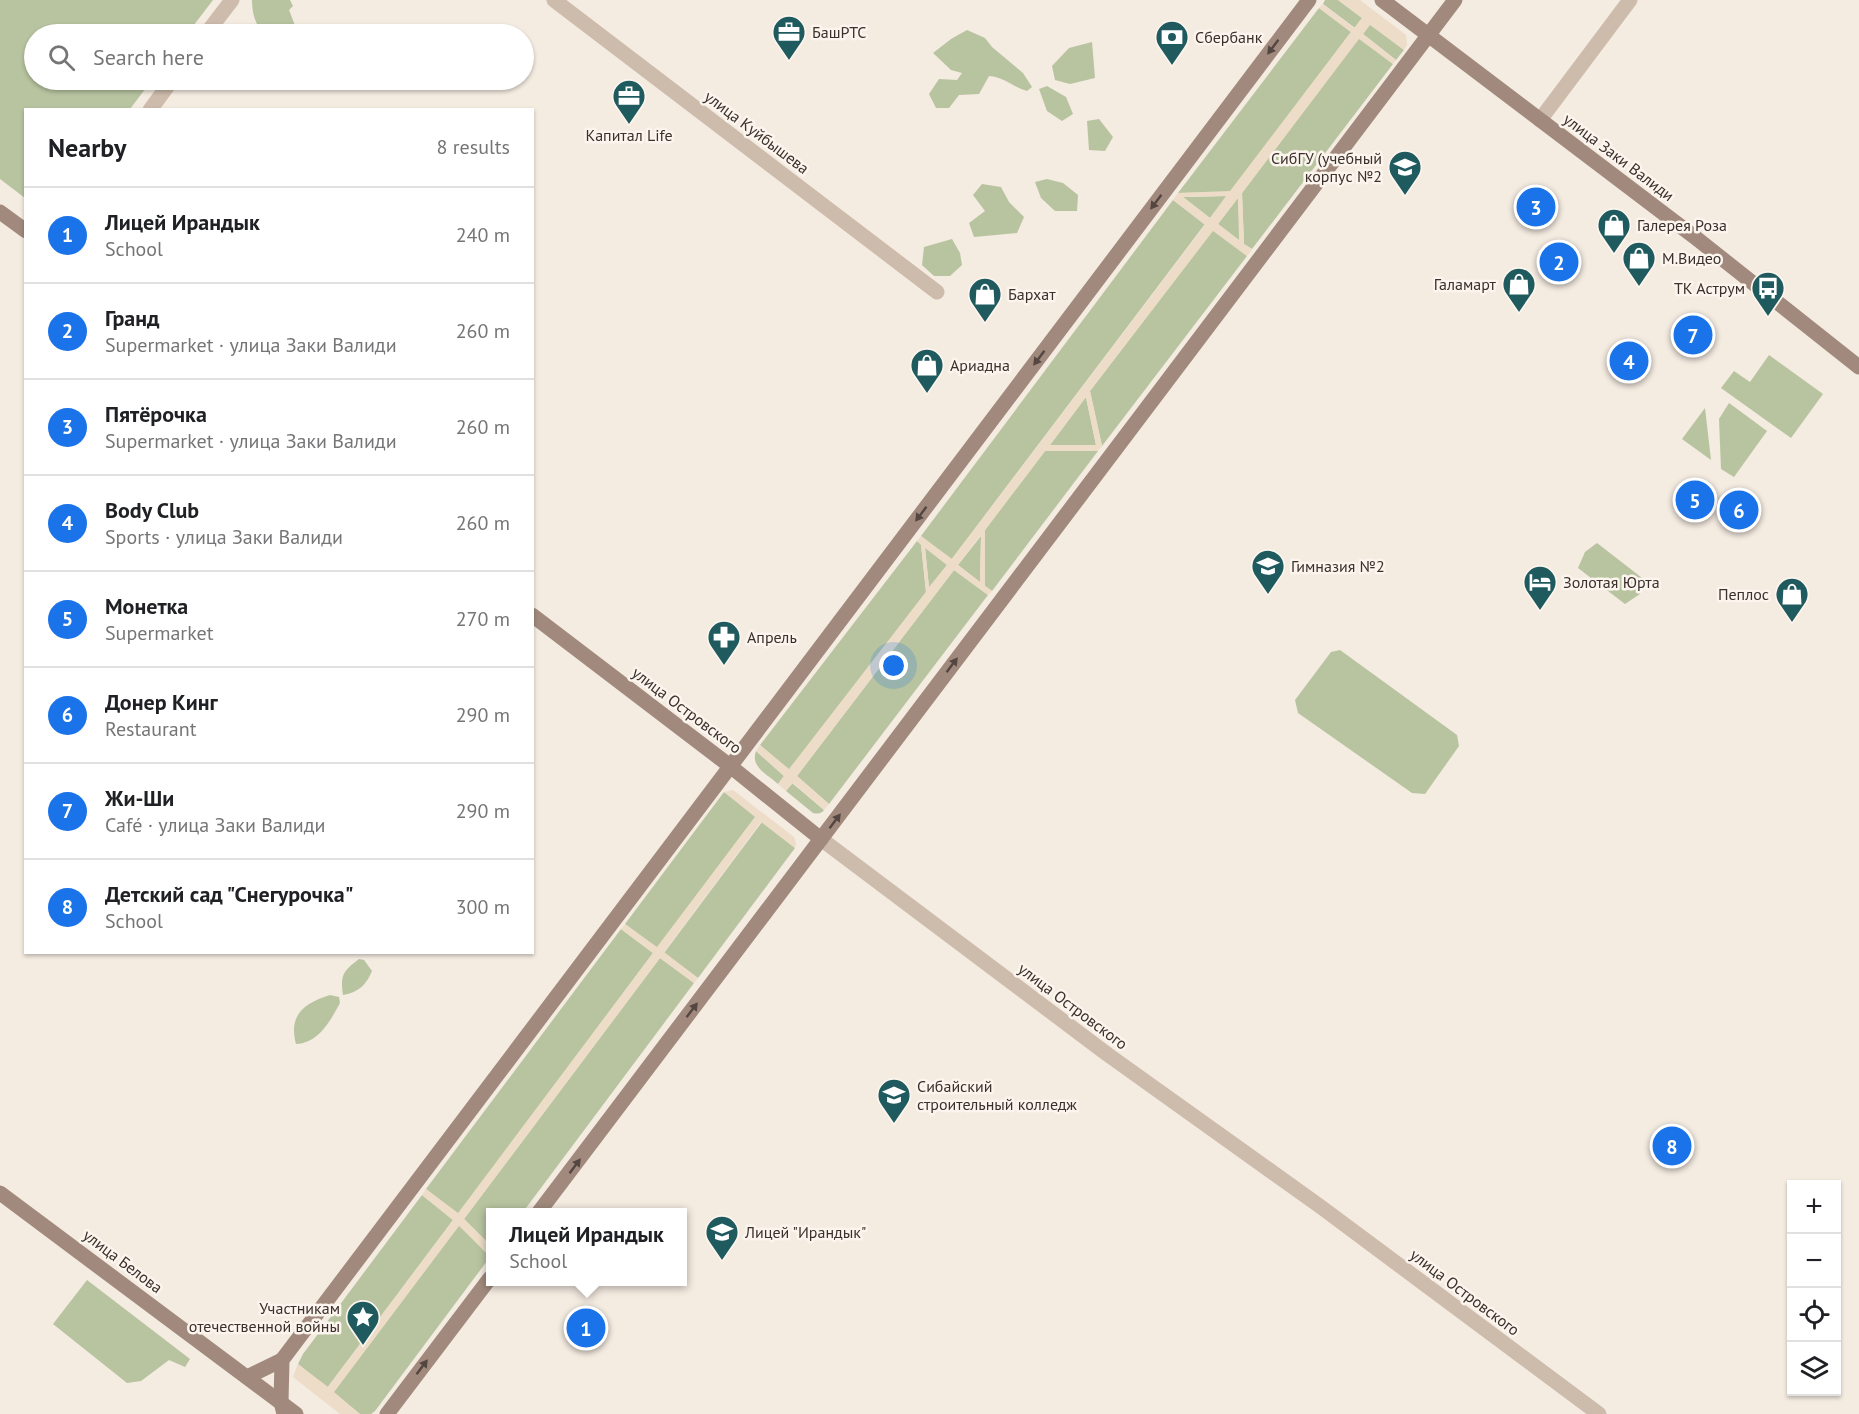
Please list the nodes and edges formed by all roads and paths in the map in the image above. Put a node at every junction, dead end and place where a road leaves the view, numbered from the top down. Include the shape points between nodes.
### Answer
1 (232, 0) edge
2 (554, 0) edge
3 (1309, 0) edge
4 (1382, 0) edge
5 (1455, 0) edge
6 (1630, 0) edge
7 (214, 24) edge
8 (1428, 35) junction
9 (165, 90) edge
10 (151, 108) edge
11 (1540, 120) junction
12 (0, 212) edge
13 (24, 230) edge
14 (938, 292) dead end
15 (1859, 367) edge
16 (534, 617) edge
17 (730, 766) junction
18 (821, 839) junction
19 (0, 1193) edge
20 (542, 1208) edge
21 (486, 1283) edge
22 (282, 1360) junction
23 (247, 1377) junction
24 (282, 1408) edge
25 (296, 1414) edge
26 (387, 1414) edge
27 (1599, 1414) edge

1 - 7 street
2 - 14 street, улица Куйбышева
3 -> 17 main road
4 - 8 main road, улица Заки Валиди
5 - 8 main road
6 - 11 street
8 - 11 main road, улица Заки Валиди
18 -> 8 main road
9 - 10 street
11 - 15 main road, улица Заки Валиди
12 - 13 main road
16 - 17 main road, улица Островского
17 - 18 main road, улица Островского
17 - 22 main road
20 -> 18 main road
18 - 27 street, улица Островского
19 - 23 main road, улица Белова
26 -> 21 main road
22 - 23 main road
22 - 24 main road
23 - 24 main road, улица Белова
24 - 25 main road, улица Белова

